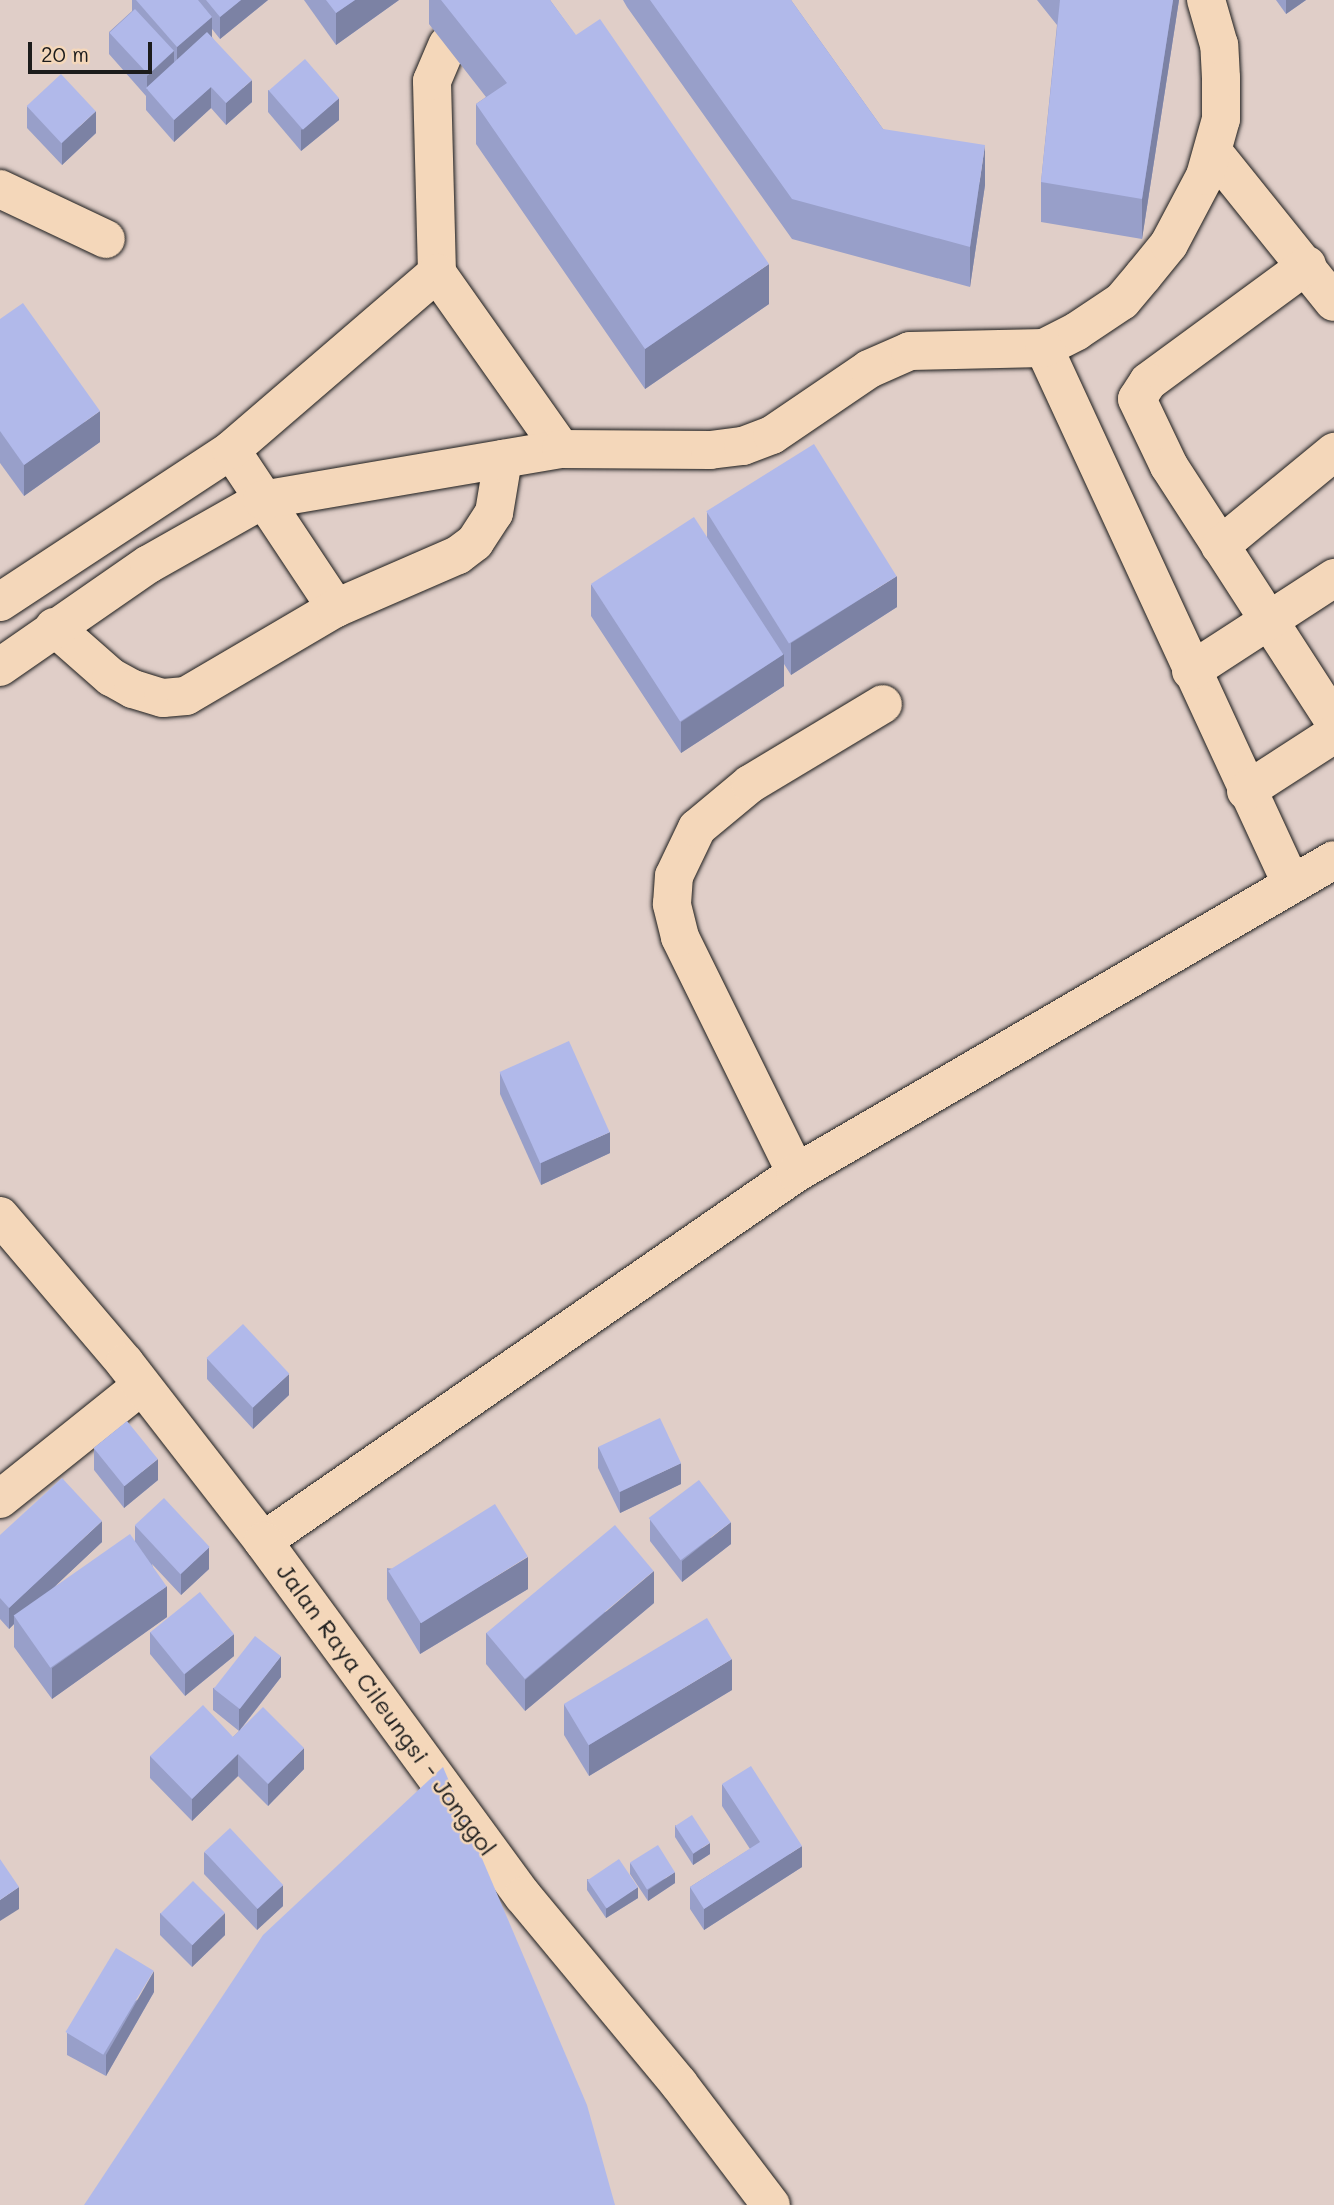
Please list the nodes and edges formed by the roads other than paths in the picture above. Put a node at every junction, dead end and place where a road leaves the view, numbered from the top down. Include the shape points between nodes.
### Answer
1 (1206, 0) edge
2 (447, 44) edge
3 (1214, 153) junction
4 (0, 189) edge
5 (106, 239) dead end
6 (1307, 265) junction
7 (437, 273) junction
8 (1334, 302) edge
9 (1044, 348) junction
10 (561, 449) junction
11 (231, 450) junction
12 (1334, 452) edge
13 (503, 459) junction
14 (262, 500) junction
15 (1220, 546) junction
16 (1334, 578) edge
17 (0, 602) edge
18 (336, 608) junction
19 (1270, 616) junction
20 (54, 627) junction
21 (0, 667) edge
22 (1191, 671) junction
23 (883, 704) dead end
24 (1334, 720) edge
25 (1334, 734) edge
26 (1246, 791) junction
27 (1334, 860) edge
28 (1291, 883) junction
29 (796, 1173) junction
30 (0, 1216) edge
31 (140, 1387) junction
32 (0, 1499) edge
33 (263, 1541) junction
34 (767, 2203) edge

1 - 3 street via 1219,45 1221,78
2 - 7 street via 432,81
3 - 6 street
3 - 9 street via 1169,244 1122,301
4 - 5 street
6 - 8 street
6 - 15 street via 1148,382 1137,399 1169,466
7 - 10 street
7 - 11 street
9 - 10 street via 910,351 869,369 772,435 743,446
9 - 22 street
10 - 13 street
11 - 14 street
11 - 17 street
12 - 15 street
13 - 14 street
13 - 18 street via 494,513 475,542 458,555
14 - 18 street
14 - 20 street via 149,564
15 - 19 street
16 - 19 street
18 - 20 street via 196,691 173,699 150,696 111,677
19 - 22 street
19 - 24 street
20 - 21 street
22 - 26 street
23 - 29 street via 750,784 697,828 674,876 672,904 680,937
25 - 26 street
26 - 28 street
27 - 28 street
28 - 29 street
29 - 33 street
30 - 31 street, Jalan Raya Cileungsi - Jonggol via 125,1363
31 - 32 street
31 - 33 street, Jalan Raya Cileungsi - Jonggol
33 - 34 street, Jalan Raya Cileungsi - Jonggol via 523,1896 679,2084

